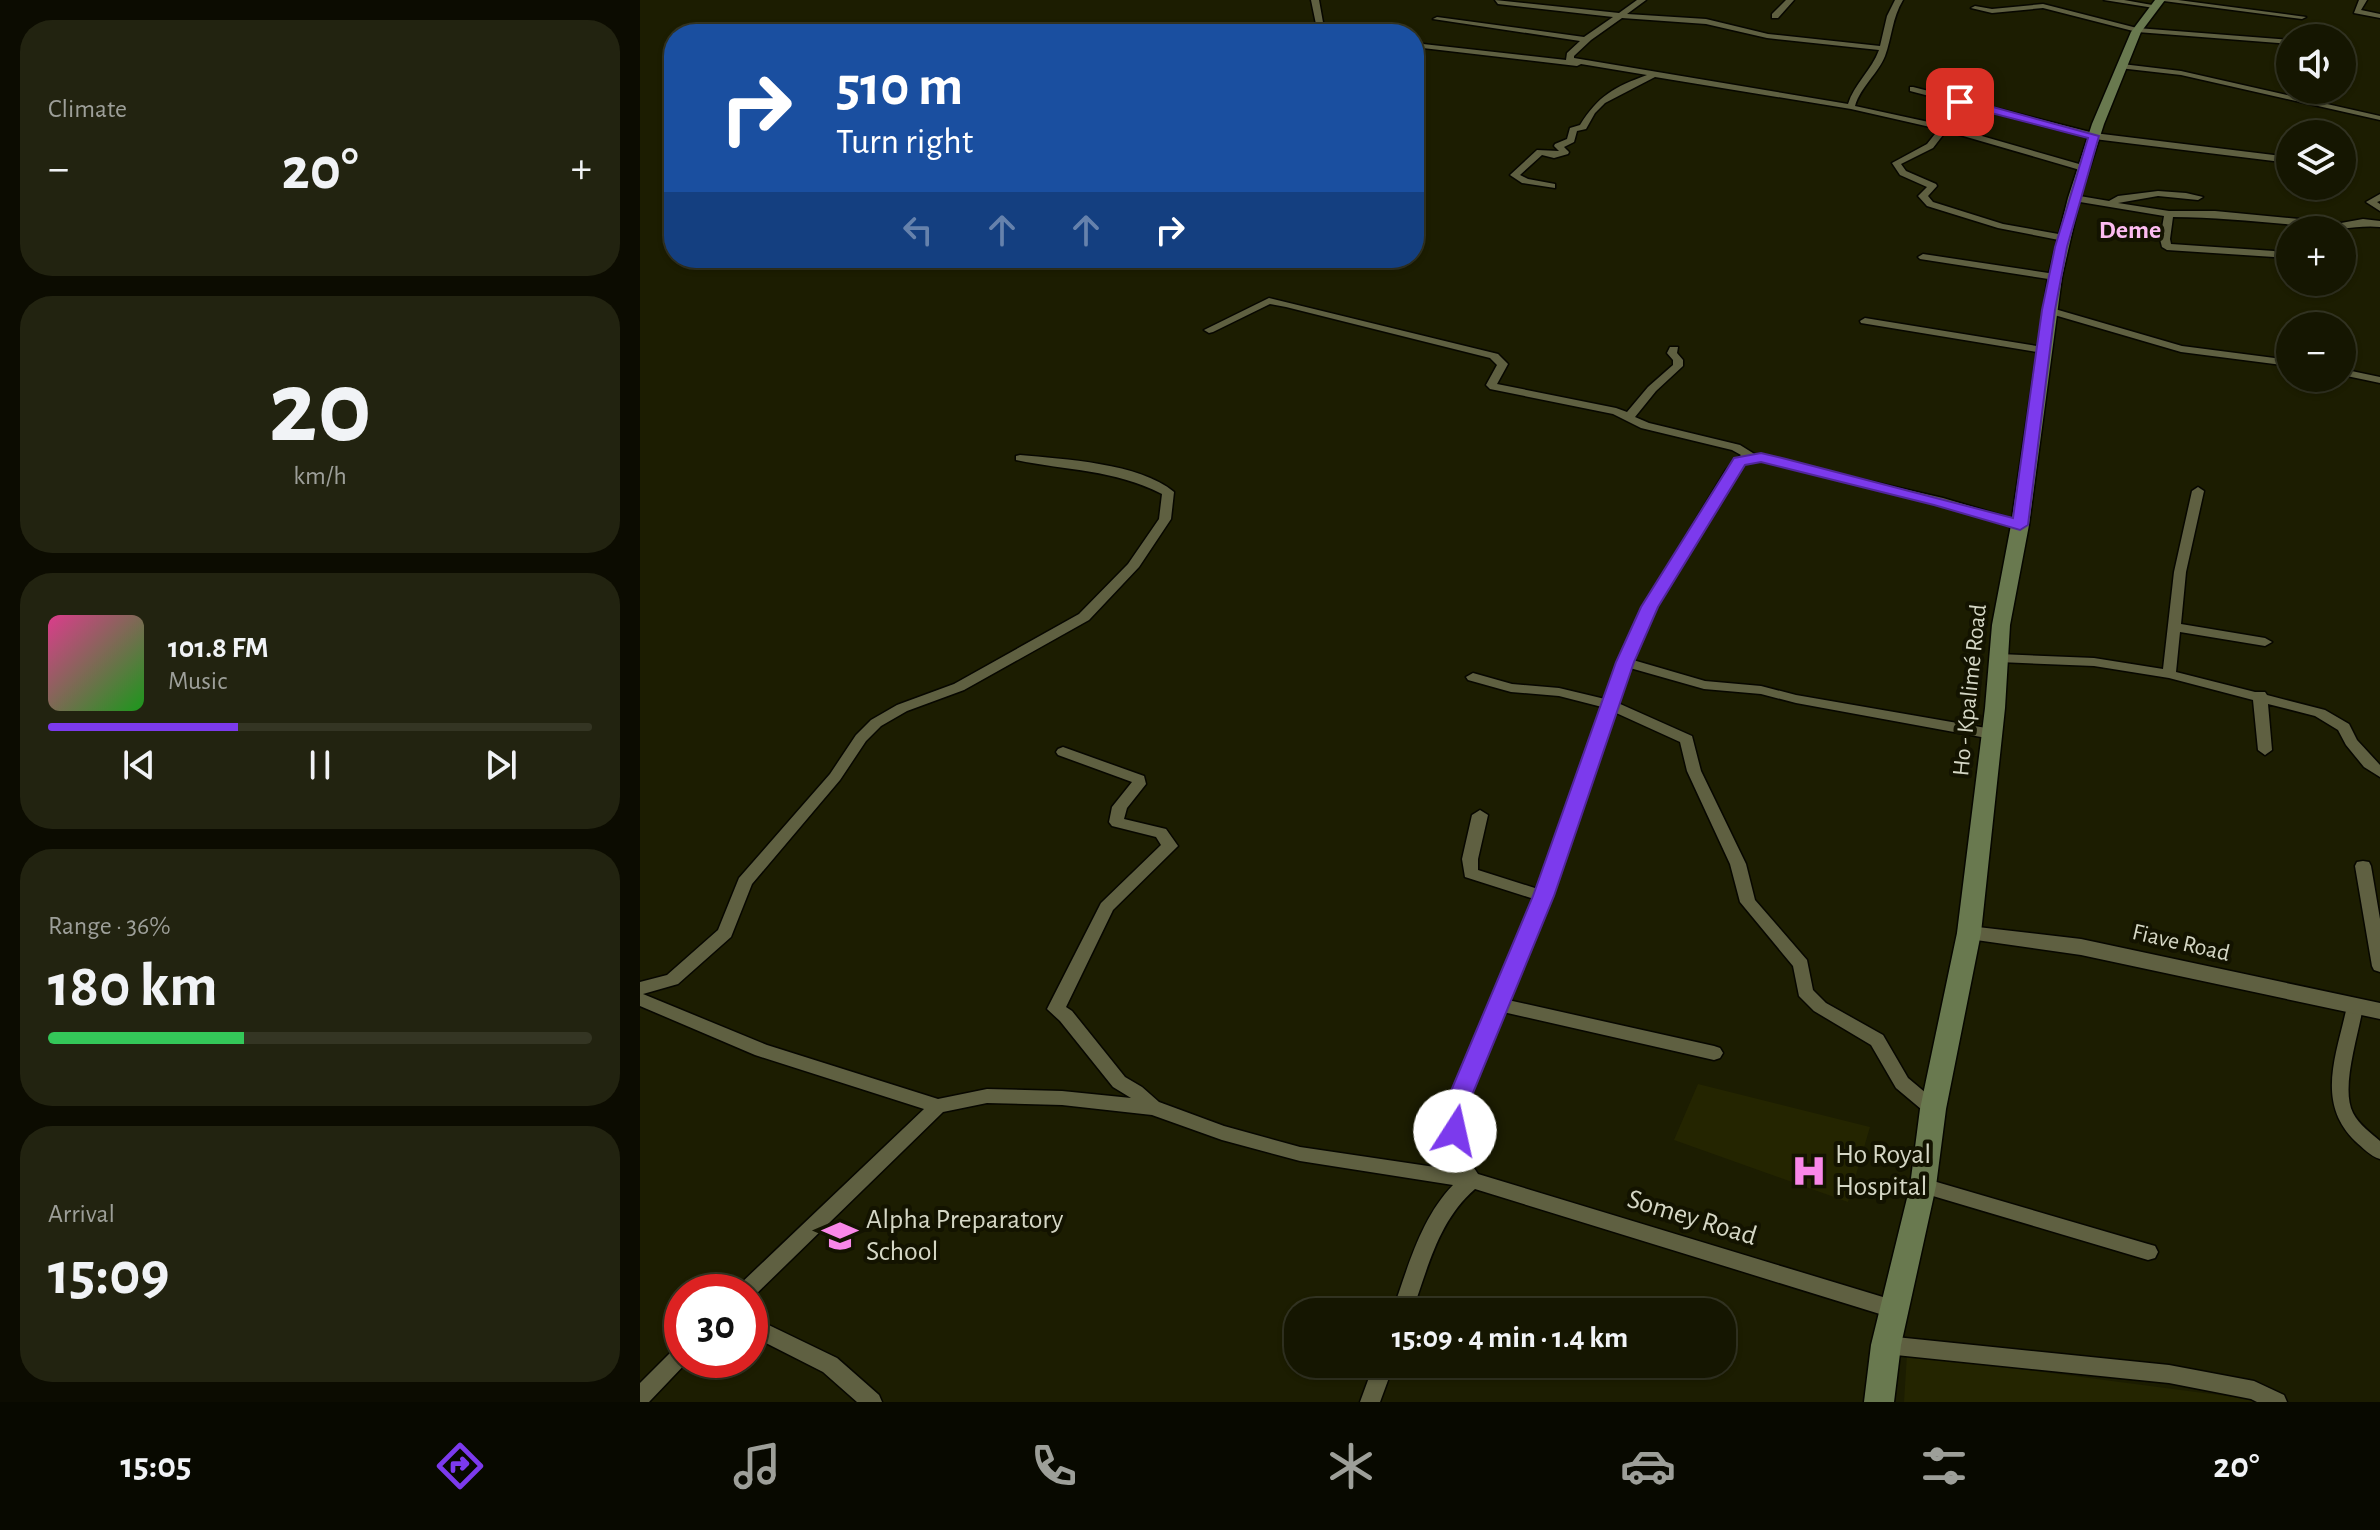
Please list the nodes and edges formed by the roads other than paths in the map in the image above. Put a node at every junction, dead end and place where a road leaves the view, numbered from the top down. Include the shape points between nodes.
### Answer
1 (1315, 0) edge
2 (1642, 0) edge
3 (1790, 0) edge
4 (1899, 0) edge
5 (2108, 0) edge
6 (2363, 0) edge
7 (1498, 2) edge
8 (1542, 3) edge
9 (2157, 3) edge
10 (1975, 8) dead end
11 (1623, 14) junction
12 (1775, 16) dead end
13 (2380, 16) edge
14 (2302, 17) dead end
15 (1437, 19) dead end
16 (1320, 24) edge
17 (2137, 30) junction
18 (1587, 40) junction
19 (2276, 41) edge
20 (1424, 46) edge
21 (1881, 48) junction
22 (1590, 65) junction
23 (2122, 66) junction
24 (1655, 75) junction
25 (1913, 89) dead end
26 (1851, 107) junction
27 (2380, 118) edge
28 (1944, 128) junction
29 (2094, 136) junction
30 (2276, 158) edge
31 (2083, 168) junction
32 (1552, 186) dead end
33 (2198, 197) dead end
34 (2380, 197) edge
35 (2074, 198) junction
36 (2112, 203) junction
37 (2380, 208) edge
38 (2169, 214) junction
39 (2363, 222) junction
40 (2380, 224) edge
41 (2064, 238) junction
42 (2274, 254) dead end
43 (1923, 257) dead end
44 (2055, 277) junction
45 (2048, 310) junction
46 (1865, 321) dead end
47 (1209, 330) dead end
48 (1674, 349) dead end
49 (2043, 350) junction
50 (2276, 361) edge
51 (2356, 375) edge
52 (2380, 380) edge
53 (1629, 417) junction
54 (1752, 457) junction
55 (1020, 458) dead end
56 (2198, 491) dead end
57 (2020, 525) junction
58 (2176, 627) junction
59 (2265, 642) dead end
60 (1999, 658) junction
61 (1625, 662) junction
62 (2169, 674) junction
63 (1473, 677) dead end
64 (2260, 695) junction
65 (1610, 705) junction
66 (1992, 734) junction
67 (2265, 750) dead end
68 (1063, 752) dead end
69 (2380, 772) edge
70 (1480, 815) dead end
71 (2363, 866) dead end
72 (1543, 896) junction
73 (1969, 933) junction
74 (2380, 966) edge
75 (640, 988) edge
76 (640, 999) edge
77 (1497, 1004) junction
78 (2355, 1006) junction
79 (2380, 1011) edge
80 (1714, 1053) dead end
81 (938, 1106) junction
82 (1154, 1108) junction
83 (1933, 1109) junction
84 (2380, 1152) edge
85 (1472, 1180) junction
86 (1923, 1186) junction
87 (2148, 1252) dead end
88 (764, 1274) edge
89 (1407, 1298) edge
90 (1896, 1310) junction
91 (768, 1334) edge
92 (1886, 1345) junction
93 (664, 1372) edge
94 (1379, 1378) edge
95 (640, 1397) edge
96 (872, 1402) edge
97 (1370, 1402) edge
98 (1879, 1402) edge
99 (2277, 1402) edge

1 - 16 street
2 - 11 street
3 - 12 street
4 - 21 street
5 - 9 street
6 - 13 street via 2357,11
7 - 8 street
8 - 11 street
9 - 14 street
9 - 17 main road, Ho - Kpalimé Road
10 - 17 street via 2043,6
11 - 18 street
11 - 21 street
15 - 18 street
17 - 19 street
17 - 23 main road, Ho - Kpalimé Road
18 - 22 street via 1570,60
20 - 22 street
21 - 26 street via 1879,61
22 - 24 street
23 - 27 street via 2181,73
23 - 29 main road, Ho - Kpalimé Road
24 - 26 street
24 - 32 street via 1600,102 1583,127 1573,130 1571,140 1558,146 1565,152 1540,152 1514,175
25 - 29 street
26 - 28 street
28 - 31 street
28 - 41 street via 1936,143 1896,163 1903,173 1933,186 1923,196 1930,204
29 - 30 street
29 - 31 main road, Ho - Kpalimé Road
31 - 35 main road, Ho - Kpalimé Road
33 - 36 street via 2157,193
34 - 37 street via 2371,202
35 - 36 street
35 - 41 main road, Ho - Kpalimé Road
36 - 38 street
37 - 39 street
38 - 39 street via 2341,226
38 - 42 street via 2167,247
39 - 40 street
41 - 44 main road, Ho - Kpalimé Road
43 - 44 street
44 - 45 main road, Ho - Kpalimé Road
45 - 49 main road, Ho - Kpalimé Road
45 - 50 street via 2181,349
46 - 49 street
47 - 53 street via 1269,301 1286,304 1494,356 1503,369 1494,387
48 - 53 street via 1678,366
49 - 57 main road, Ho - Kpalimé Road
51 - 52 street
53 - 54 street via 1645,426 1736,447
54 - 57 street
54 - 61 street via 1732,470 1650,607
55 - 75 street via 1107,469 1147,480 1168,492 1165,519 1133,567 1084,617 959,687 876,723 745,882 725,933 672,980
56 - 58 street via 2180,572
57 - 60 main road, Ho - Kpalimé Road
58 - 59 street
58 - 62 street
60 - 62 street via 2094,662
60 - 66 main road, Ho - Kpalimé Road
61 - 65 street
61 - 66 street via 1704,685 1761,690
62 - 64 street
63 - 65 street
64 - 67 street
64 - 69 street via 2340,724
65 - 72 street
65 - 83 street via 1687,739 1694,771 1738,864 1748,902 1801,964 1805,992 1820,1007 1877,1040 1902,1083
66 - 73 main road, Ho - Kpalimé Road
68 - 82 street via 1139,779 1115,818 1161,833 1170,846 1107,907 1056,1009 1119,1082
70 - 72 street via 1468,865 1471,873
71 - 74 street
72 - 77 street
73 - 78 street, Fiave Road via 2081,947
73 - 83 main road, Ho - Kpalimé Road
76 - 81 street via 761,1050
77 - 80 street
77 - 85 street via 1456,1105 1455,1154
78 - 79 street, Fiave Road
78 - 84 street via 2340,1089 2342,1109 2358,1134
81 - 82 street via 987,1096
81 - 88 street
82 - 85 street, Somey Road via 1300,1154
83 - 86 main road, Ho - Kpalimé Road
85 - 89 street via 1440,1213
85 - 90 street, Somey Road
86 - 87 street
86 - 90 main road, Ho - Kpalimé Road
90 - 92 main road, Ho - Kpalimé Road
91 - 96 street via 830,1365
92 - 98 main road, Ho - Kpalimé Road
92 - 99 street via 2169,1374 2254,1390
93 - 95 street
94 - 97 street

